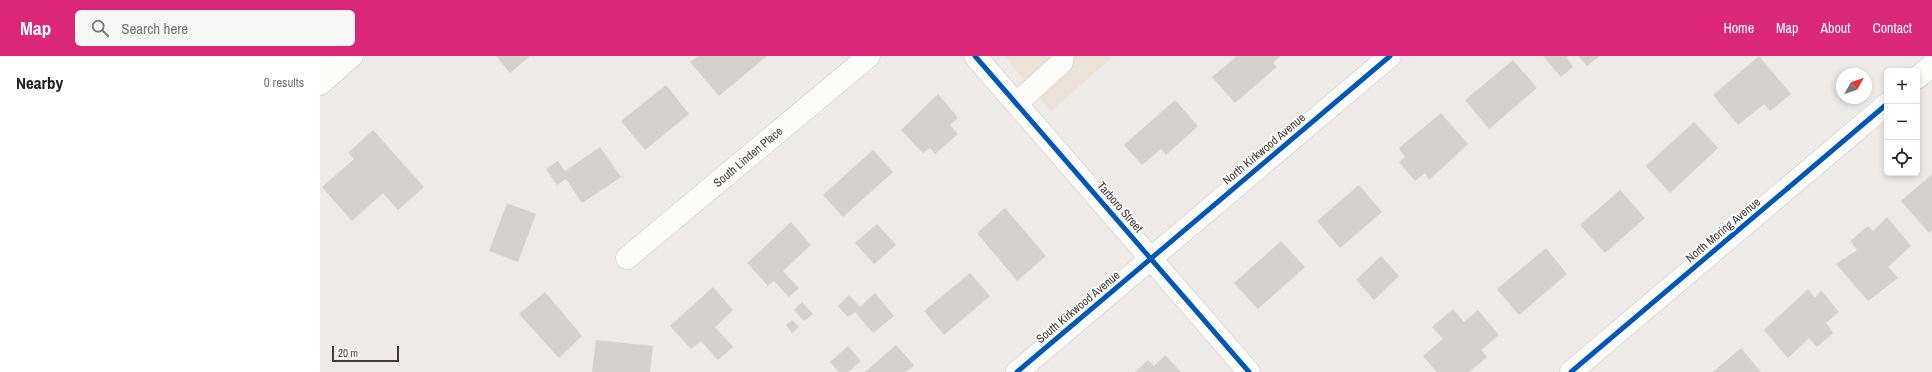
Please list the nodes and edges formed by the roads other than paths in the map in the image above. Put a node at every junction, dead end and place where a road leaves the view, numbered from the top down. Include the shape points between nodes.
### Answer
1 (352, 56) edge
2 (869, 56) edge
3 (975, 56) edge
4 (1063, 56) edge
5 (1390, 56) edge
6 (1932, 65) edge
7 (325, 71) edge
8 (1920, 75) edge
9 (1016, 103) junction
10 (1884, 107) edge
11 (627, 258) dead end
12 (1152, 258) junction
13 (1017, 372) edge
14 (1248, 372) edge
15 (1571, 372) edge

1 - 7 street
2 - 11 street, South Linden Place
3 - 9 street, Tarboro Street
4 - 9 street via 1062,62
5 - 12 street, North Kirkwood Avenue
6 - 8 street
9 - 12 street, Tarboro Street
10 - 15 street, North Moring Avenue
12 - 13 street, South Kirkwood Avenue
12 - 14 street, Tarboro Street

